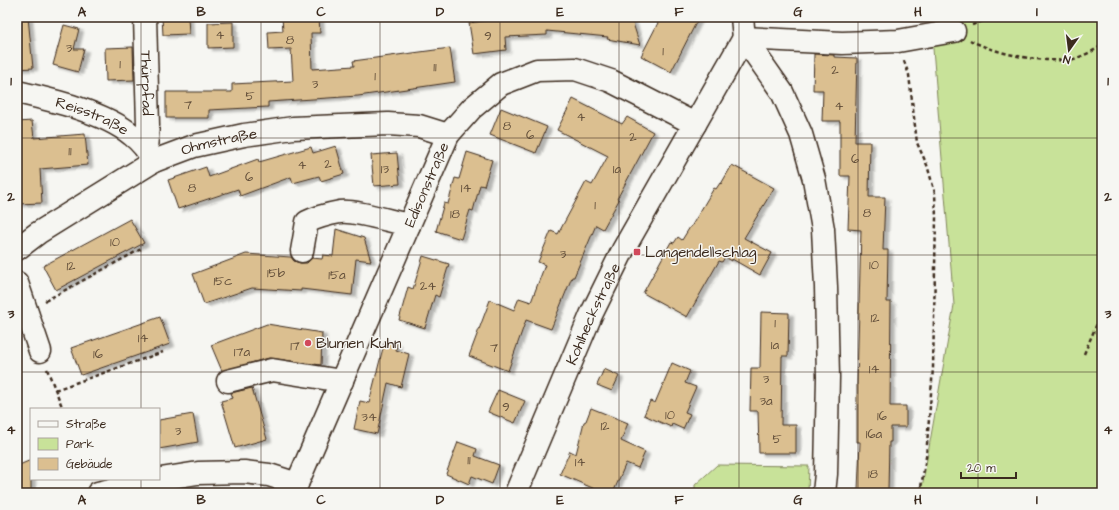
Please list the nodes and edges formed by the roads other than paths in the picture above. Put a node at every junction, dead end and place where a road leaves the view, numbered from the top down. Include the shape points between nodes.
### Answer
1 (145, 17) edge
2 (742, 17) edge
3 (954, 31) road end
4 (744, 38) junction
5 (17, 92) edge
6 (695, 124) junction
7 (448, 135) junction
8 (150, 155) junction
9 (409, 226) junction
10 (17, 249) edge
11 (302, 251) dead end
12 (17, 283) edge
13 (40, 351) road end
14 (228, 381) dead end
15 (342, 381) junction
16 (160, 479) edge
17 (154, 480) edge
18 (295, 489) edge
19 (98, 493) edge
20 (516, 493) edge
21 (824, 493) edge

1 - 8 street, Thürpfad
2 - 4 street
3 - 4 street via 898,41 842,43
4 - 6 street, Kohlheckstraße
4 - 21 street via 782,92 801,134 814,179 823,229 828,377
5 - 8 street, Reisstraße via 89,112 132,135
6 - 7 street, Edisonstraße via 611,81 575,70 537,70 501,84 472,108
6 - 20 street, Kohlheckstraße via 623,250 591,315
7 - 8 street, Ohmstraße via 419,126 388,124 293,128 244,135
7 - 9 street, Edisonstraße
8 - 10 street, Ohmstraße
9 - 11 street via 341,212 307,222
9 - 15 street, Edisonstraße
12 - 13 street
14 - 15 street via 272,370
15 - 18 street, Edisonstraße
16 - 18 street via 198,473 244,472 269,475
17 - 19 street

